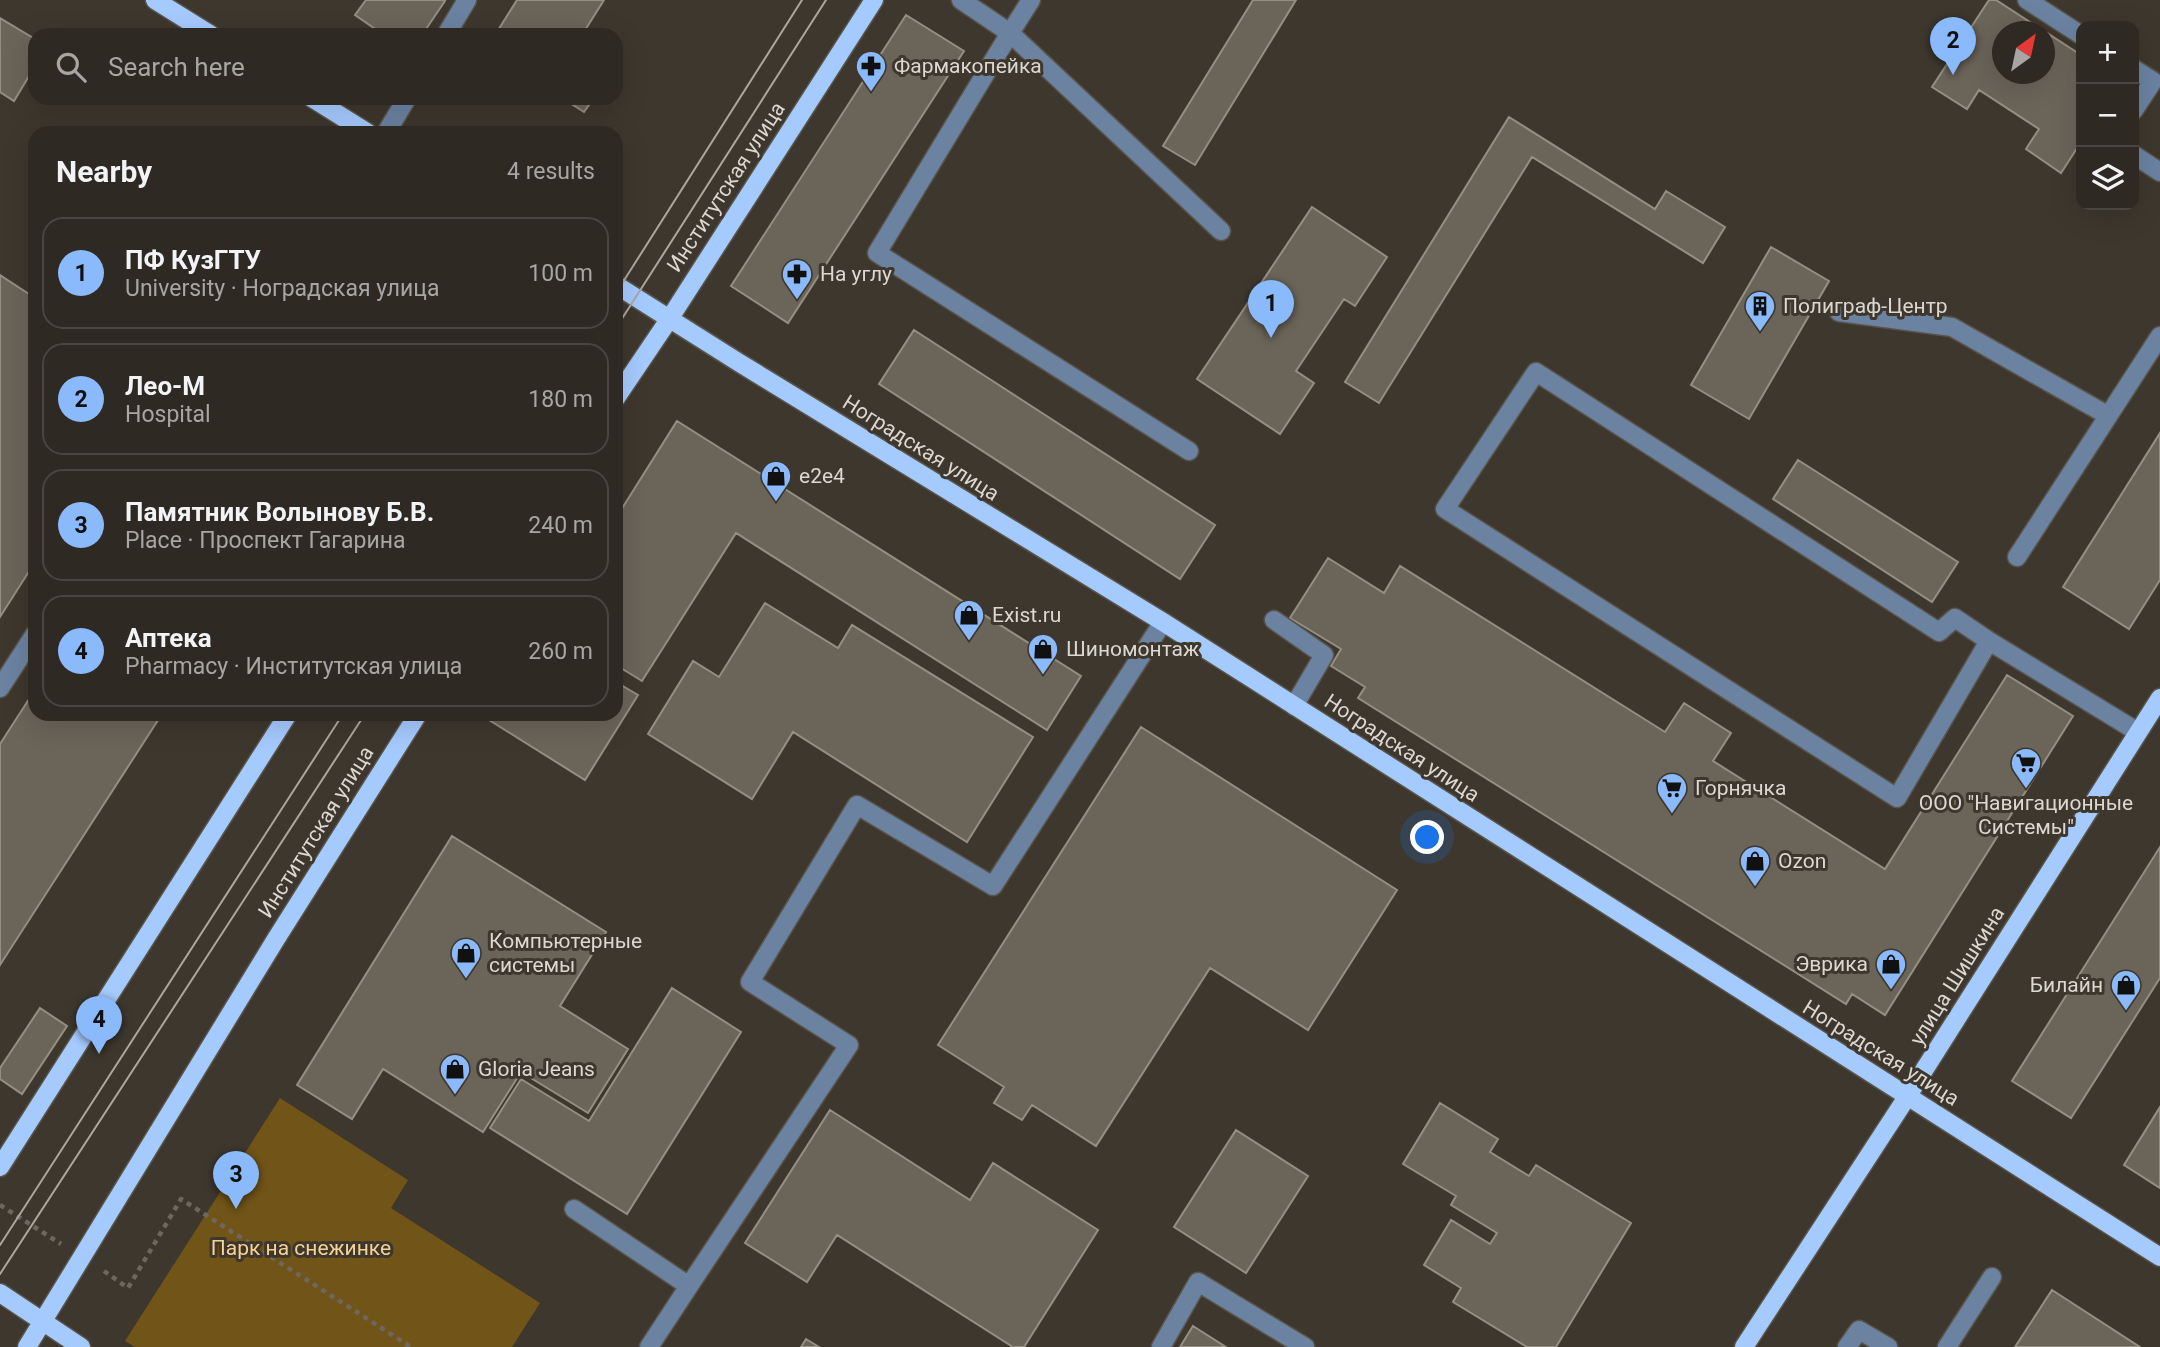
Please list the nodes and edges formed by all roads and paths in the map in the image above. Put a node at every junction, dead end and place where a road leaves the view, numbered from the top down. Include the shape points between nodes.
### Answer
1 (155, 0) edge
2 (467, 0) edge
3 (874, 0) edge
4 (961, 0) edge
5 (1031, 0) edge
6 (2028, 0) edge
7 (200, 28) edge
8 (450, 28) edge
9 (2076, 32) edge
10 (1010, 33) junction
11 (2139, 72) edge
12 (2139, 102) edge
13 (323, 105) edge
14 (403, 105) edge
15 (357, 126) edge
16 (390, 126) edge
17 (2139, 158) edge
18 (2160, 172) edge
19 (1221, 231) dead end
20 (623, 289) edge
21 (1839, 312) dead end
22 (670, 318) junction
23 (2160, 336) edge
24 (623, 388) edge
25 (2107, 415) junction
26 (1189, 451) dead end
27 (2017, 557) dead end
28 (1274, 620) dead end
29 (1163, 622) junction
30 (1989, 641) junction
31 (28, 645) edge
32 (0, 688) edge
33 (2159, 701) edge
34 (1294, 706) junction
35 (284, 721) edge
36 (414, 721) edge
37 (2138, 732) junction
38 (1907, 1097) junction
39 (0, 1167) edge
40 (181, 1199) dead end
41 (574, 1209) dead end
42 (2160, 1257) edge
43 (1992, 1277) dead end
44 (689, 1286) junction
45 (0, 1293) edge
46 (43, 1322) junction
47 (27, 1347) edge
48 (81, 1347) edge
49 (411, 1347) edge
50 (649, 1347) edge
51 (1161, 1347) edge
52 (1305, 1347) edge
53 (1744, 1347) edge
54 (1847, 1347) edge
55 (1888, 1347) edge
56 (1947, 1347) edge

1 - 7 main road
2 - 8 street
3 - 22 main road, Институтская улица
4 - 10 street
5 - 10 street
6 - 9 street
10 - 19 street
10 - 26 street via 877,253
11 - 12 street via 2153,81
13 - 15 main road
14 - 16 street
17 - 18 street
20 - 22 main road, Ноградская улица
21 - 25 street via 1952,327
22 - 24 main road, Институтская улица
22 - 29 main road, Ноградская улица
23 - 25 street
25 - 27 street
28 - 34 street via 1324,655
29 - 34 main road, Ноградская улица
29 - 44 street via 993,886 857,805 750,982 849,1045
30 - 30 street via 1898,798 1445,509 1536,372 1939,632 1955,618
30 - 37 street
31 - 32 street
33 - 37 main road, улица Шишкина
34 - 38 main road, Ноградская улица
35 - 39 main road
36 - 46 main road, Институтская улица
37 - 38 main road, улица Шишкина
38 - 42 main road, Ноградская улица
38 - 53 main road, улица Шишкина
40 - 49 path
41 - 44 street
43 - 56 street
44 - 50 street
45 - 46 main road
46 - 47 main road, Институтская улица
46 - 48 main road
51 - 52 street via 1198,1282
54 - 55 street via 1858,1330

